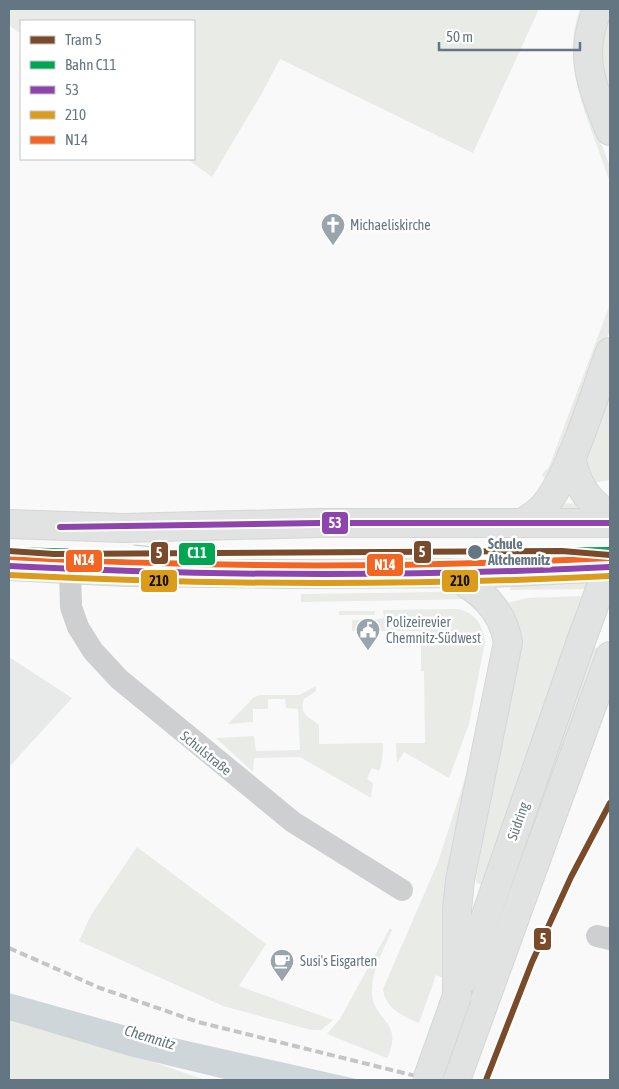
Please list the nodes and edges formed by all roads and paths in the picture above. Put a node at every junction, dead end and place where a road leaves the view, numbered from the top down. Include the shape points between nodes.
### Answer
1 (598, 9) edge
2 (610, 131) edge
3 (610, 352) edge
4 (571, 457) junction
5 (610, 517) edge
6 (524, 522) junction
7 (610, 523) edge
8 (9, 524) edge
9 (610, 562) edge
10 (9, 566) edge
11 (610, 567) edge
12 (70, 569) junction
13 (450, 573) junction
14 (610, 656) edge
15 (402, 890) dead end
16 (457, 996) junction
17 (427, 1080) edge
18 (456, 1080) edge

1 - 2 main road via 589,33 588,65 591,82
3 - 4 main road
4 - 5 main road via 574,475 585,495
4 - 6 main road via 552,496 544,507
6 - 7 main road
6 - 8 main road via 124,528
9 - 16 main road, Südring, bridge
10 - 12 main road
11 - 13 main road
12 - 13 main road via 292,574
12 - 15 street, Schulstraße via 70,607 78,627 93,651 119,679 293,822
13 - 16 main road via 489,600 506,628 508,642 460,880
14 - 18 main road
16 - 17 main road, Südring, bridge

